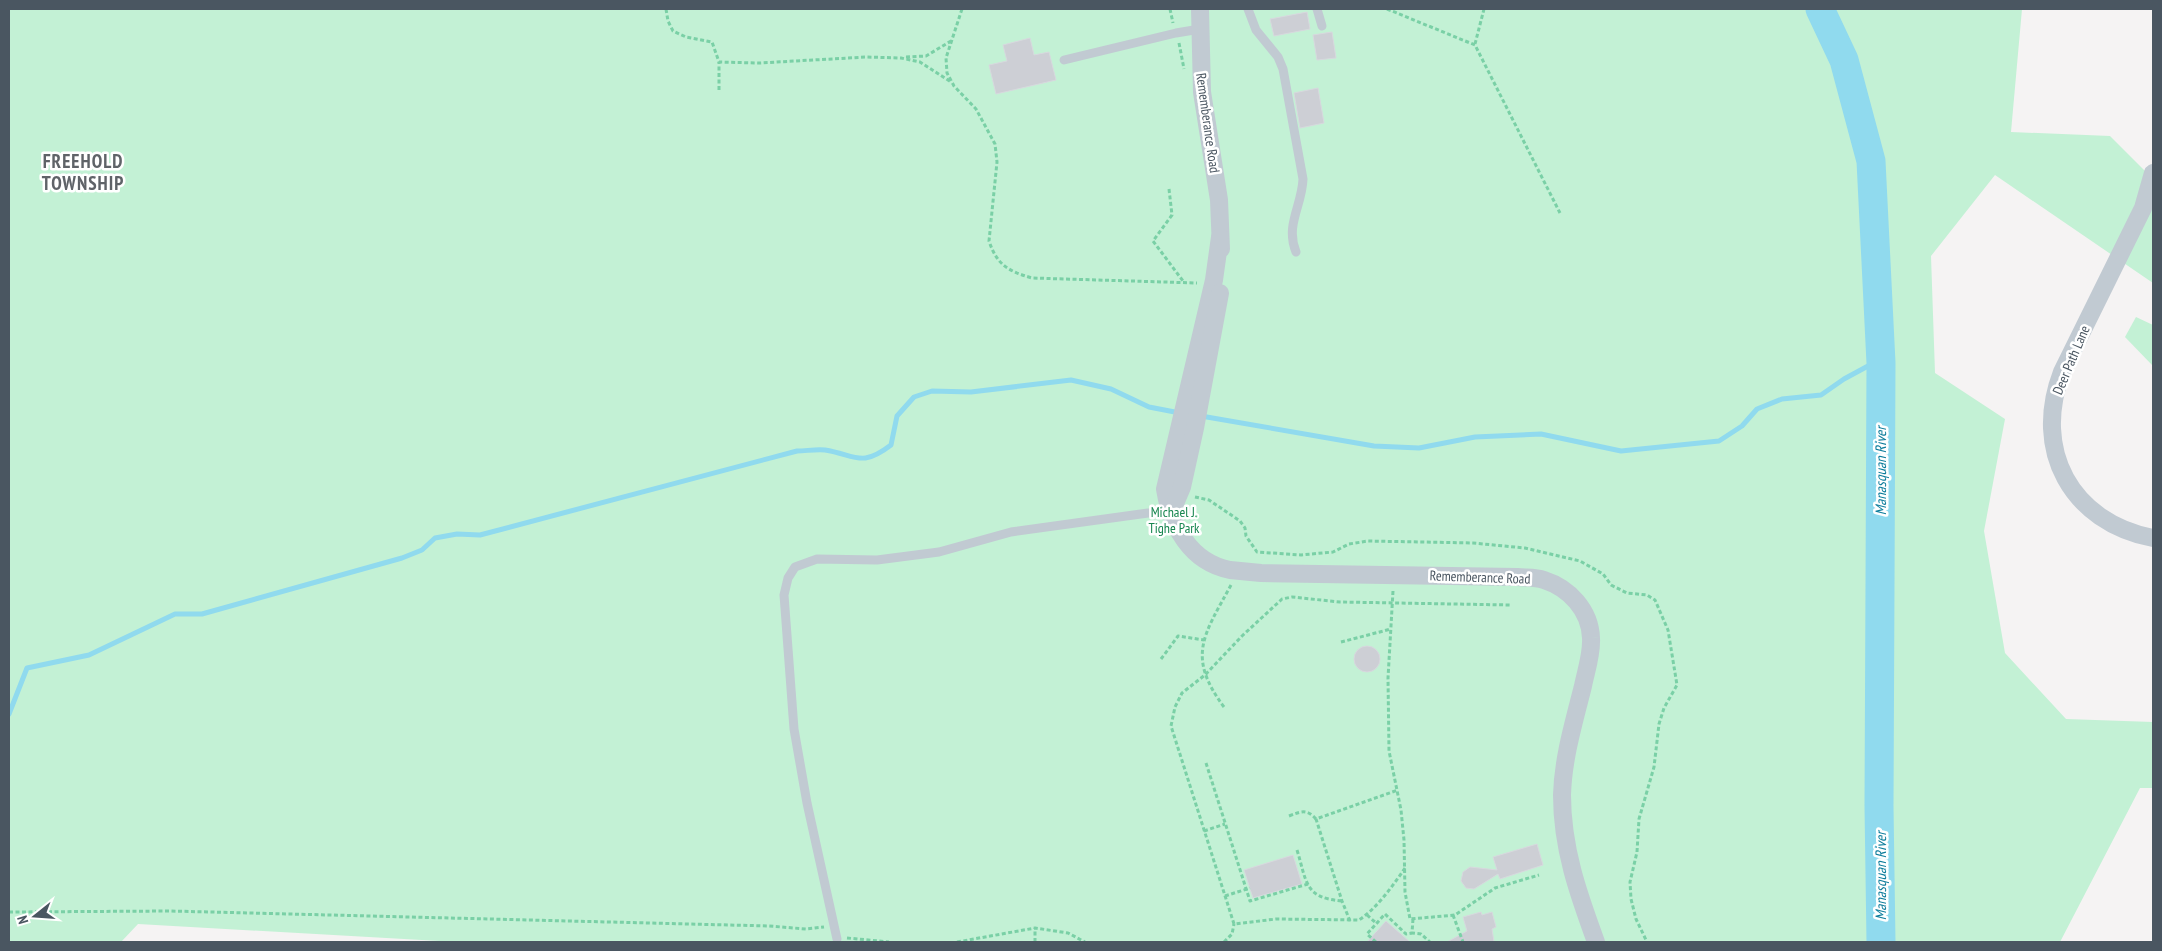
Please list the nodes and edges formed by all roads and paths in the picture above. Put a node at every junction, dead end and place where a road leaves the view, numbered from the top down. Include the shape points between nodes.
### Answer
1 (666, 9) edge
2 (962, 9) edge
3 (1200, 9) edge
4 (1248, 9) edge
5 (1317, 9) edge
6 (1388, 9) edge
7 (1484, 9) edge
8 (1322, 26) dead end
9 (1200, 29) junction
10 (952, 41) junction
11 (1475, 45) junction
12 (901, 58) junction
13 (1064, 60) dead end
14 (719, 62) junction
15 (953, 84) junction
16 (719, 90) dead end
17 (2153, 174) edge
18 (1168, 189) dead end
19 (1560, 213) dead end
20 (1220, 237) junction
21 (1296, 252) dead end
22 (1214, 280) junction
23 (1184, 282) junction
24 (1193, 401) junction
25 (1187, 426) junction
26 (1179, 492) junction
27 (1171, 514) junction
28 (2153, 538) edge
29 (1239, 570) junction
30 (1394, 575) junction
31 (1392, 603) junction
32 (1510, 605) dead end
33 (1391, 629) junction
34 (1204, 640) junction
35 (1341, 642) dead end
36 (1161, 659) dead end
37 (1205, 675) junction
38 (1224, 707) dead end
39 (1206, 763) dead end
40 (1398, 790) junction
41 (1289, 816) dead end
42 (1316, 820) junction
43 (1225, 824) junction
44 (1204, 830) junction
45 (1296, 850) dead end
46 (1405, 868) junction
47 (1539, 875) dead end
48 (1308, 884) junction
49 (1248, 889) junction
50 (1225, 896) junction
51 (1342, 902) junction
52 (9, 912) edge
53 (1367, 915) junction
54 (1453, 915) junction
55 (1413, 919) junction
56 (1350, 921) junction
57 (1376, 923) junction
58 (1234, 924) junction
59 (1035, 928) junction
60 (1412, 933) junction
61 (837, 939) junction
62 (889, 942) edge
63 (957, 942) edge
64 (1034, 942) edge
65 (1084, 942) edge
66 (1224, 942) edge
67 (1376, 942) edge
68 (1430, 942) edge
69 (1463, 942) edge
70 (1596, 942) edge
71 (1647, 942) edge

1 - 14 path via 673,31 712,42
2 - 10 path
3 - 9 street, Rememberance Road
4 - 21 lane via 1256,30 1278,56 1283,69 1303,179 1292,226 1291,241
5 - 8 lane
6 - 11 path
7 - 11 path
9 - 13 lane
9 - 20 street, Rememberance Road via 1202,92 1219,200
10 - 12 path via 926,56
10 - 15 path via 946,58 947,73
11 - 19 path
12 - 14 path
12 - 15 path via 920,62
14 - 16 path
15 - 23 path via 976,109 995,144 996,183 989,240 993,253 1012,272 1032,278
17 - 28 street, Deer Path Lane via 2143,208 2062,372 2051,422 2060,467 2080,499 2119,528
18 - 23 path via 1172,215 1153,241
20 - 22 street, Rememberance Road
20 - 24 street, Rememberance Road via 1222,276 1218,310
22 - 23 path
22 - 24 street, Rememberance Road
24 - 25 street, Rememberance Road
25 - 26 street, Rememberance Road
25 - 27 street, Rememberance Road via 1165,489
26 - 27 street, Rememberance Road
26 - 71 path via 1210,500 1230,513 1245,528 1246,536 1257,552 1301,555 1332,552 1349,544 1368,541 1507,545 1580,561 1603,574 1611,585 1627,593 1647,594 1655,600 1668,630 1678,685 1664,708 1659,724 1654,767 1639,819 1637,852 1630,882 1636,919
27 - 29 street, Rememberance Road via 1186,544 1195,553 1217,566
27 - 61 lane via 1148,513 1010,532 939,552 877,560 817,559 795,567 784,595 794,728
29 - 30 street, Rememberance Road
29 - 34 path
30 - 31 path
30 - 70 street, Rememberance Road via 1541,579 1565,590 1583,610 1589,623 1590,655 1567,753 1562,819 1568,861
31 - 32 path
31 - 33 path
31 - 37 path via 1282,599
33 - 35 path
33 - 40 path via 1389,751
34 - 36 path via 1178,636
34 - 37 path
37 - 38 path
37 - 44 path via 1182,693 1171,726
39 - 43 path
40 - 42 path
40 - 46 path
41 - 42 path via 1304,811
42 - 51 path
43 - 44 path
43 - 49 path
44 - 50 path
45 - 48 path
46 - 53 path
46 - 55 path via 1408,909 1410,919
47 - 54 path via 1495,888
48 - 49 path via 1250,901
48 - 51 path via 1320,898
49 - 50 path
50 - 58 path
51 - 56 path
52 - 61 path via 170,911 826,927
53 - 56 path
53 - 57 path
54 - 55 path
54 - 69 path
55 - 60 path
56 - 58 path via 1276,918
57 - 60 path via 1385,914 1406,934
57 - 67 path via 1367,934
58 - 66 path via 1232,934
59 - 63 path
59 - 64 path
59 - 65 path via 1068,933
60 - 68 path via 1421,934
61 - 62 path

